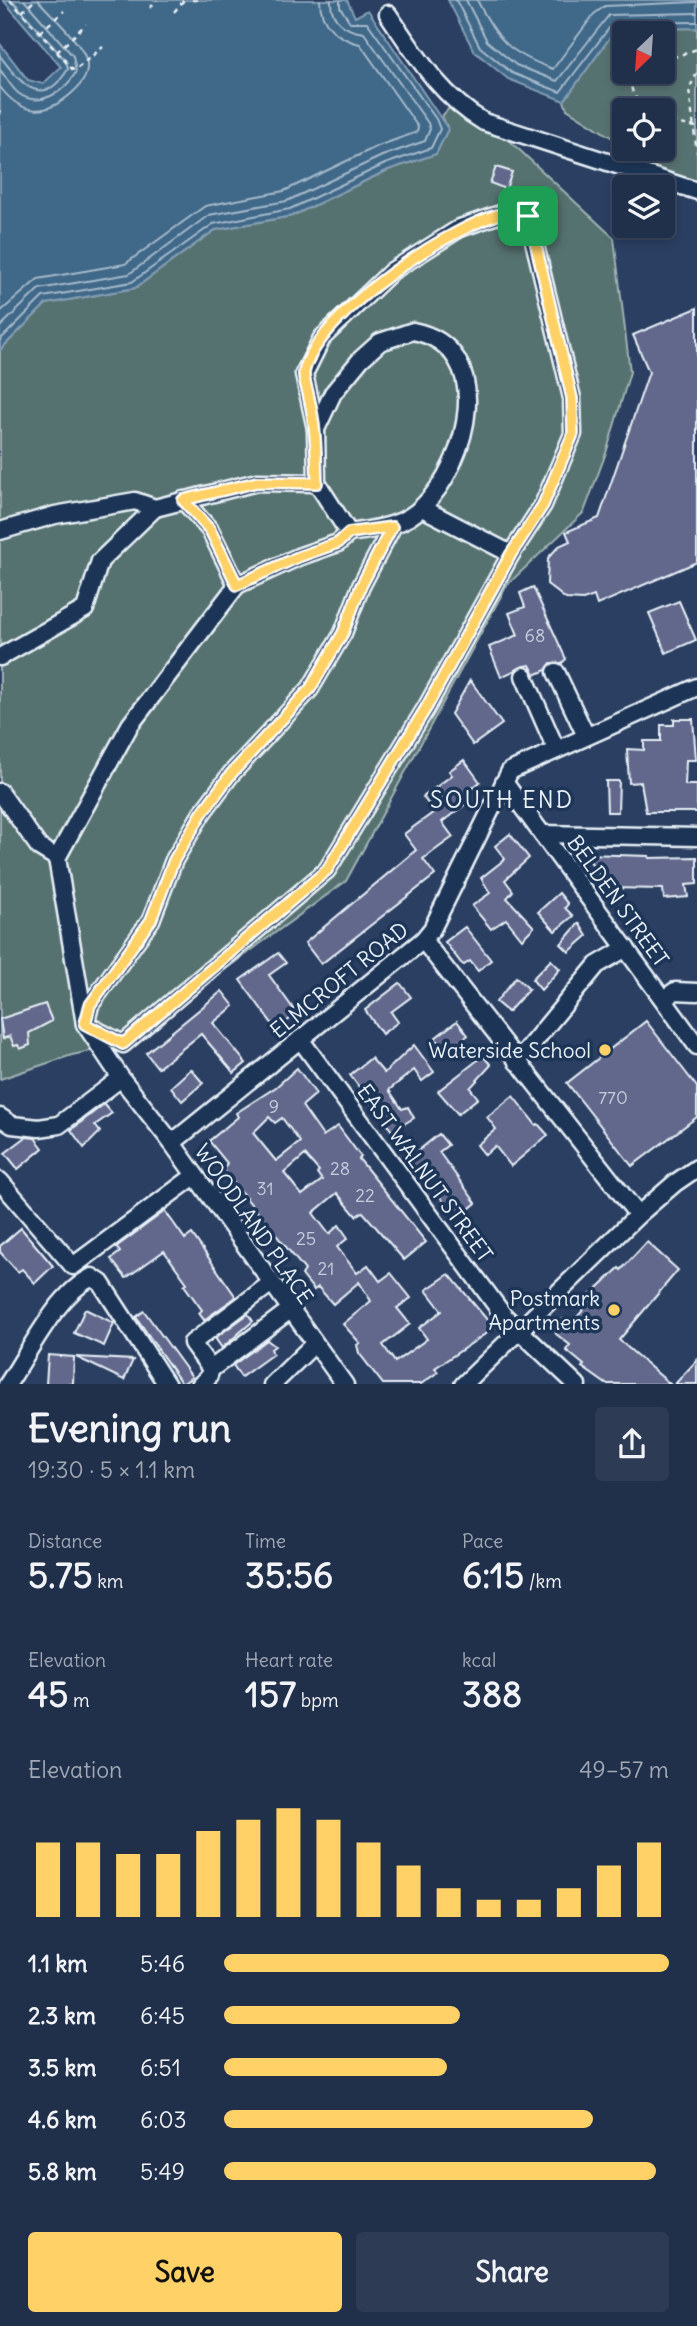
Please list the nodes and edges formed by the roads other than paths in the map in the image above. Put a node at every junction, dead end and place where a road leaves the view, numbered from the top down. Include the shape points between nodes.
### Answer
1 (388, 14) dead end
2 (697, 191) edge
3 (316, 429) junction
4 (317, 483) junction
5 (183, 500) junction
6 (155, 508) junction
7 (422, 508) junction
8 (392, 527) junction
9 (0, 530) edge
10 (349, 533) junction
11 (511, 554) junction
12 (237, 585) junction
13 (0, 657) edge
14 (556, 672) dead end
15 (524, 676) dead end
16 (697, 687) edge
17 (586, 736) junction
18 (556, 749) junction
19 (504, 782) junction
20 (0, 792) edge
21 (542, 834) junction
22 (697, 837) edge
23 (57, 858) junction
24 (423, 940) junction
25 (626, 948) junction
26 (697, 992) edge
27 (664, 999) junction
28 (85, 1024) junction
29 (300, 1039) junction
30 (697, 1046) edge
31 (517, 1062) junction
32 (125, 1083) junction
33 (0, 1117) edge
34 (172, 1143) junction
35 (697, 1168) edge
36 (193, 1177) junction
37 (0, 1181) edge
38 (638, 1215) junction
39 (271, 1284) junction
40 (290, 1310) junction
41 (518, 1331) junction
42 (314, 1343) junction
43 (211, 1369) junction
44 (7, 1384) edge
45 (167, 1384) edge
46 (200, 1384) edge
47 (272, 1384) edge
48 (345, 1384) edge
49 (463, 1384) edge
50 (577, 1384) edge

1 - 2 street via 438,85 484,122
3 - 4 street
3 - 7 street via 347,374 380,342 413,331 441,341 459,365 468,401 466,424 455,463
3 - 11 street via 304,374 321,338 392,271 460,228 506,212 522,212 531,224 572,398 573,434 543,505
4 - 5 street via 257,482
4 - 10 street
5 - 6 street
5 - 12 street via 210,530
6 - 9 street via 135,501
6 - 13 street via 100,561 85,609
7 - 8 street
7 - 11 street
8 - 10 street
8 - 28 street via 343,633 310,689 231,774 202,813 174,860 151,920 90,1005
10 - 12 street via 338,543
11 - 28 street via 426,708 327,870 123,1044
12 - 23 street via 130,725
14 - 17 street
15 - 18 street
16 - 17 street, ELMCROFT ROAD
17 - 18 street, ELMCROFT ROAD
18 - 19 street, ELMCROFT ROAD via 515,768
19 - 21 street, BELDEN STREET
19 - 24 street, ELMCROFT ROAD
20 - 23 street via 39,847
21 - 22 street
21 - 25 street, BELDEN STREET
23 - 28 street
24 - 29 street, ELMCROFT ROAD
24 - 31 street
25 - 27 street, BELDEN STREET
25 - 31 street via 597,965
26 - 27 street via 675,991
27 - 30 street, BELDEN STREET
28 - 32 street, WOODLAND PLACE
29 - 34 street, ELMCROFT ROAD
29 - 41 street, EAST WALNUT STREET
31 - 38 street
32 - 33 street via 59,1125 12,1125
32 - 34 street, WOODLAND PLACE
34 - 36 street, WOODLAND PLACE
35 - 38 street
36 - 37 street via 73,1266
36 - 39 street, WOODLAND PLACE
38 - 41 street
39 - 40 street, WOODLAND PLACE
39 - 43 street via 192,1343
40 - 42 street, WOODLAND PLACE
40 - 43 street
41 - 49 street
41 - 50 street, EAST WALNUT STREET
42 - 47 street
42 - 48 street, WOODLAND PLACE
43 - 46 street
44 - 45 street via 69,1293 92,1277 101,1283

